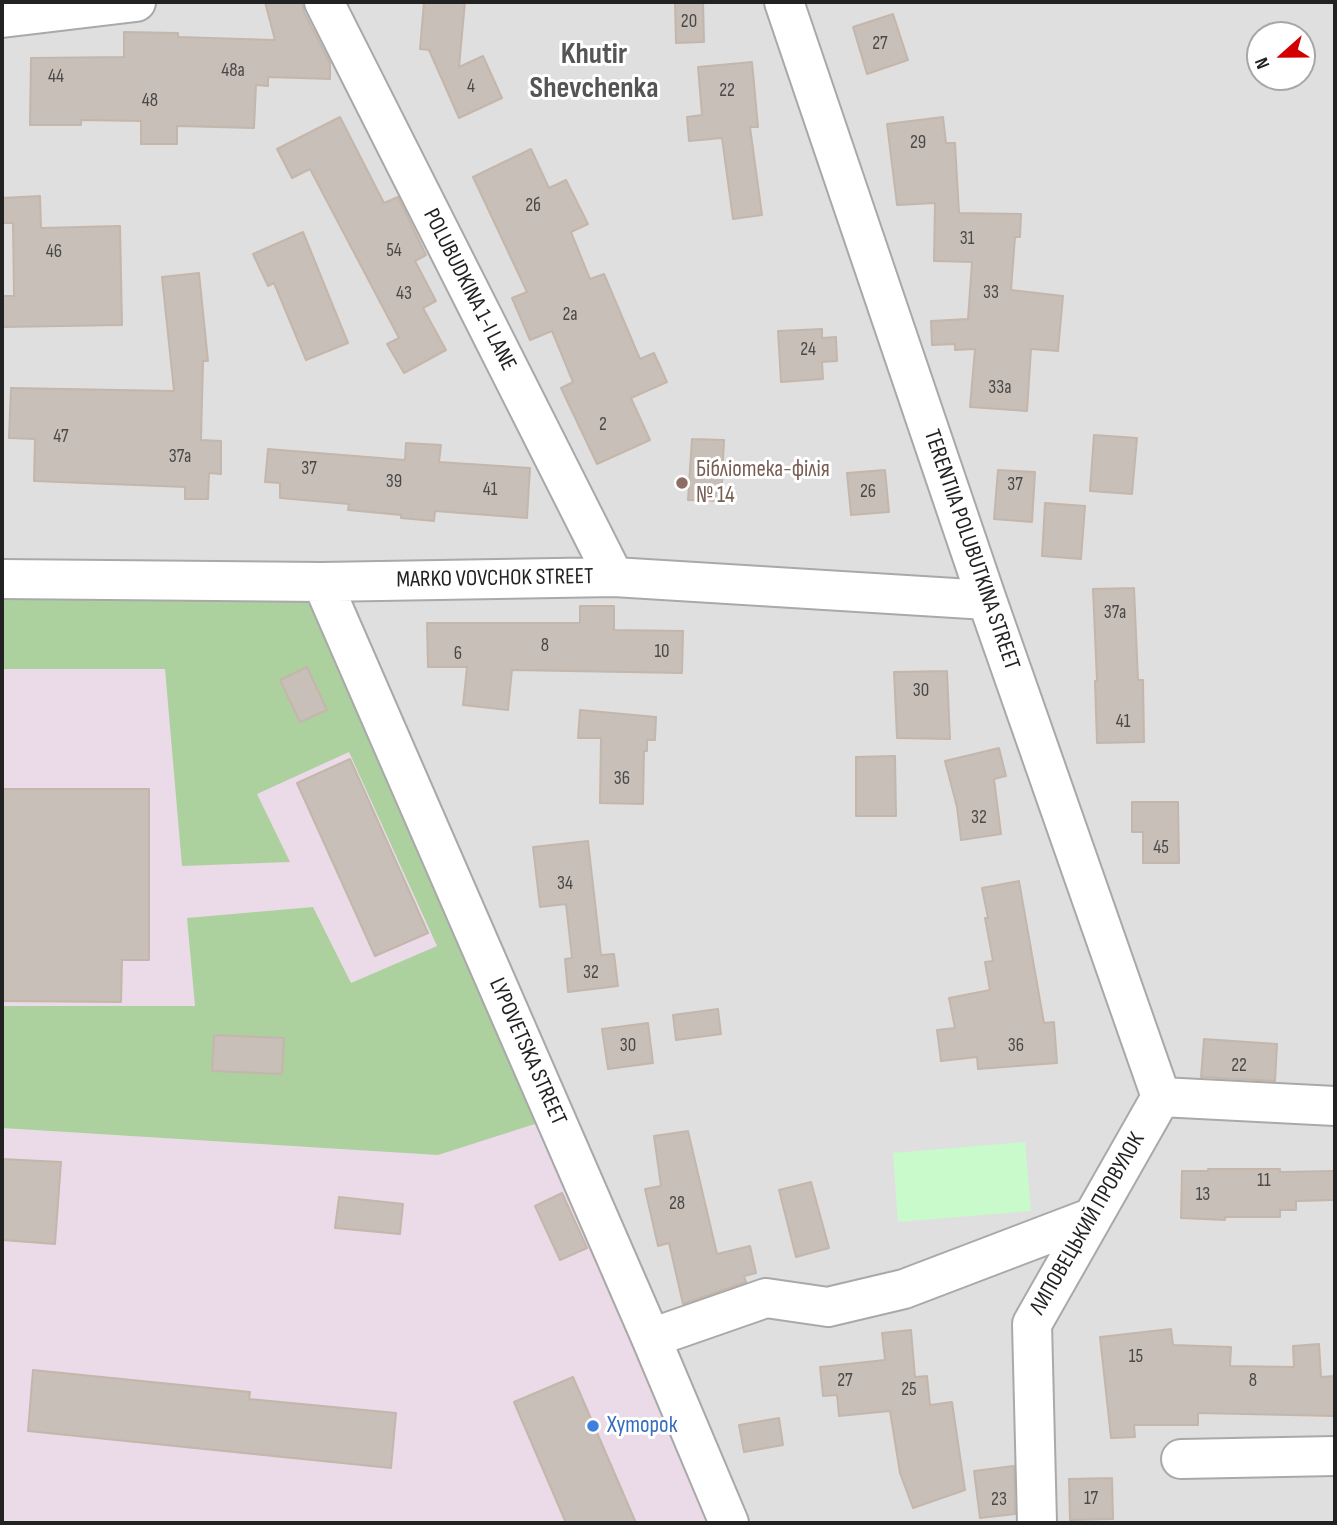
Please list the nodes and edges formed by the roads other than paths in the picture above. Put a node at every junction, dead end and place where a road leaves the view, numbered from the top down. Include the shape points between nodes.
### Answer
1 (136, 2) edge
2 (324, 2) edge
3 (784, 2) edge
4 (2, 18) edge
5 (614, 577) junction
6 (2, 579) edge
7 (322, 582) junction
8 (987, 600) junction
9 (1161, 1097) junction
10 (1335, 1105) edge
11 (1093, 1217) junction
12 (651, 1338) junction
13 (1335, 1456) edge
14 (1181, 1460) dead end
15 (729, 1523) edge
16 (1037, 1523) edge

1 - 4 street
2 - 5 street, POLUBUDKINA 1-I LANE
3 - 8 street, TERENTIIA POLUBUTKINA STREET
5 - 7 street, MARKO VOVCHOK STREET
5 - 8 street, MARKO VOVCHOK STREET
6 - 7 street, MARKO VOVCHOK STREET
7 - 12 street, LYPOVETSKA STREET
8 - 9 street, TERENTIIA POLUBUTKINA STREET
9 - 10 street
9 - 11 street, ЛИПОВЕЦЬКИЙ ПРОВУЛОК
11 - 12 street via 904,1289 828,1307 766,1298
11 - 16 street, ЛИПОВЕЦЬКИЙ ПРОВУЛОК via 1032,1324
12 - 15 street, LYPOVETSKA STREET
13 - 14 street

